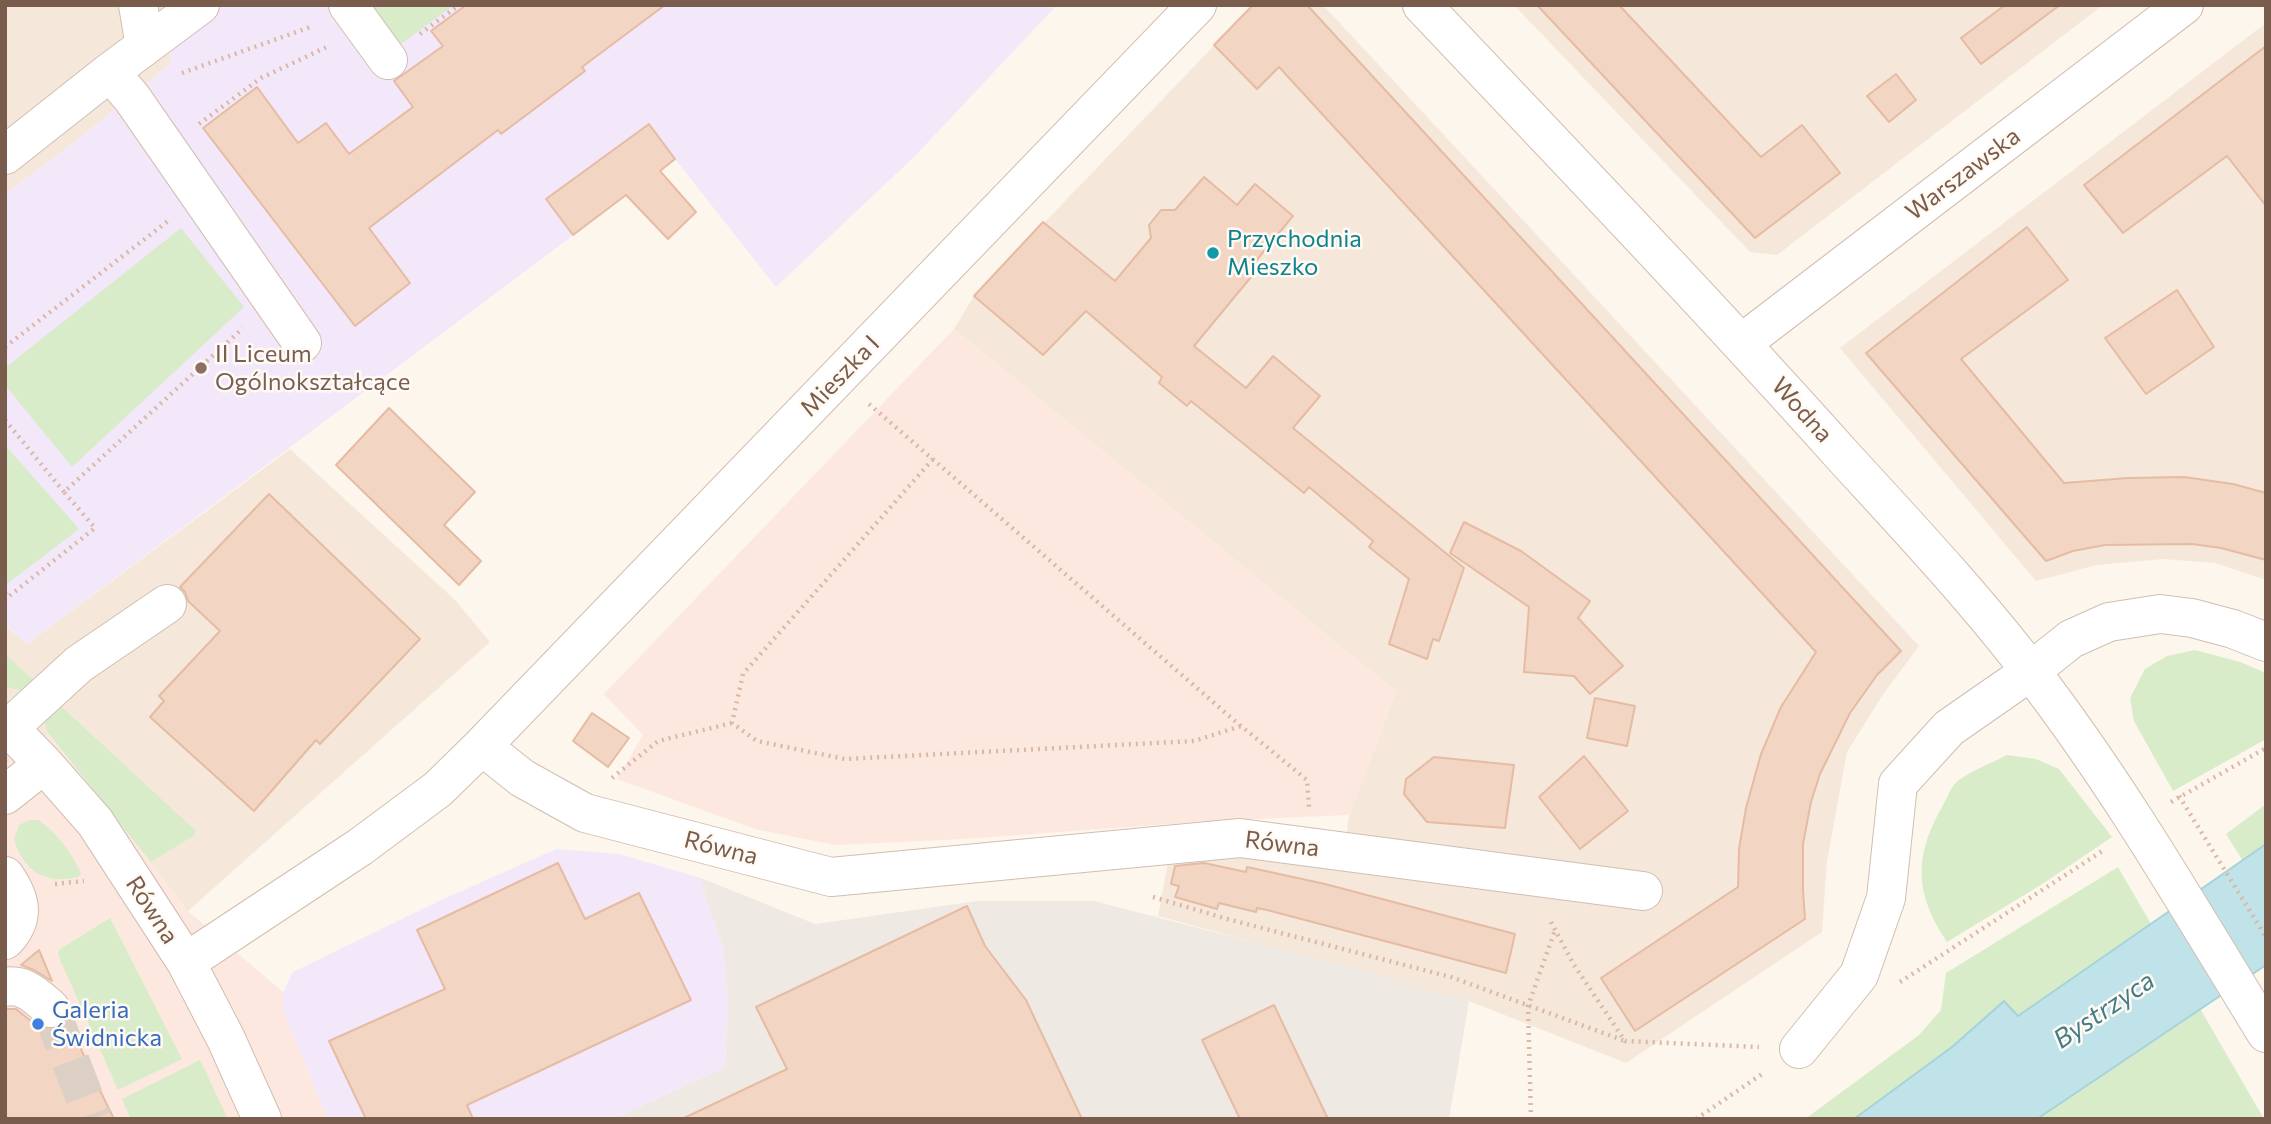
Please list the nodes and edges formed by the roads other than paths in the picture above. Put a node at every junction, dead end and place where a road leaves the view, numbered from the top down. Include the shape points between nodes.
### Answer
1 (138, 5) edge
2 (200, 5) edge
3 (1197, 5) edge
4 (1422, 5) edge
5 (2184, 5) edge
6 (355, 15) edge
7 (145, 46) junction
8 (388, 60) dead end
9 (121, 85) junction
10 (5, 155) edge
11 (302, 343) dead end
12 (1742, 343) junction
13 (167, 604) dead end
14 (2266, 642) edge
15 (2031, 671) junction
16 (7, 726) edge
17 (482, 746) junction
18 (44, 764) junction
19 (5, 795) edge
20 (5, 876) edge
21 (1643, 891) dead end
22 (5, 940) edge
23 (187, 962) junction
24 (5, 987) edge
25 (50, 1008) tunnel mouth
26 (2266, 1032) edge
27 (1799, 1048) road end
28 (262, 1119) edge

1 - 7 street
2 - 7 street
3 - 17 street, Mieszka I
4 - 12 street, Wodna
5 - 12 street, Warszawska
6 - 8 street
7 - 9 street
9 - 10 street
9 - 11 street
12 - 15 street, Wodna via 1969,595
13 - 16 street via 79,664
14 - 15 street via 2192,618 2160,614 2109,622 2071,639
15 - 26 street, Wodna via 2148,842
15 - 27 street via 1949,728 1898,784 1886,898 1859,975
16 - 18 street, Równa
17 - 21 street, Równa via 522,778 585,813 831,877 1240,838
17 - 23 street, Równa via 438,789 360,847
18 - 19 street
18 - 23 street, Równa via 95,822
20 - 22 street via 21,911 14,931
23 - 28 street
24 - 25 street via 30,991

